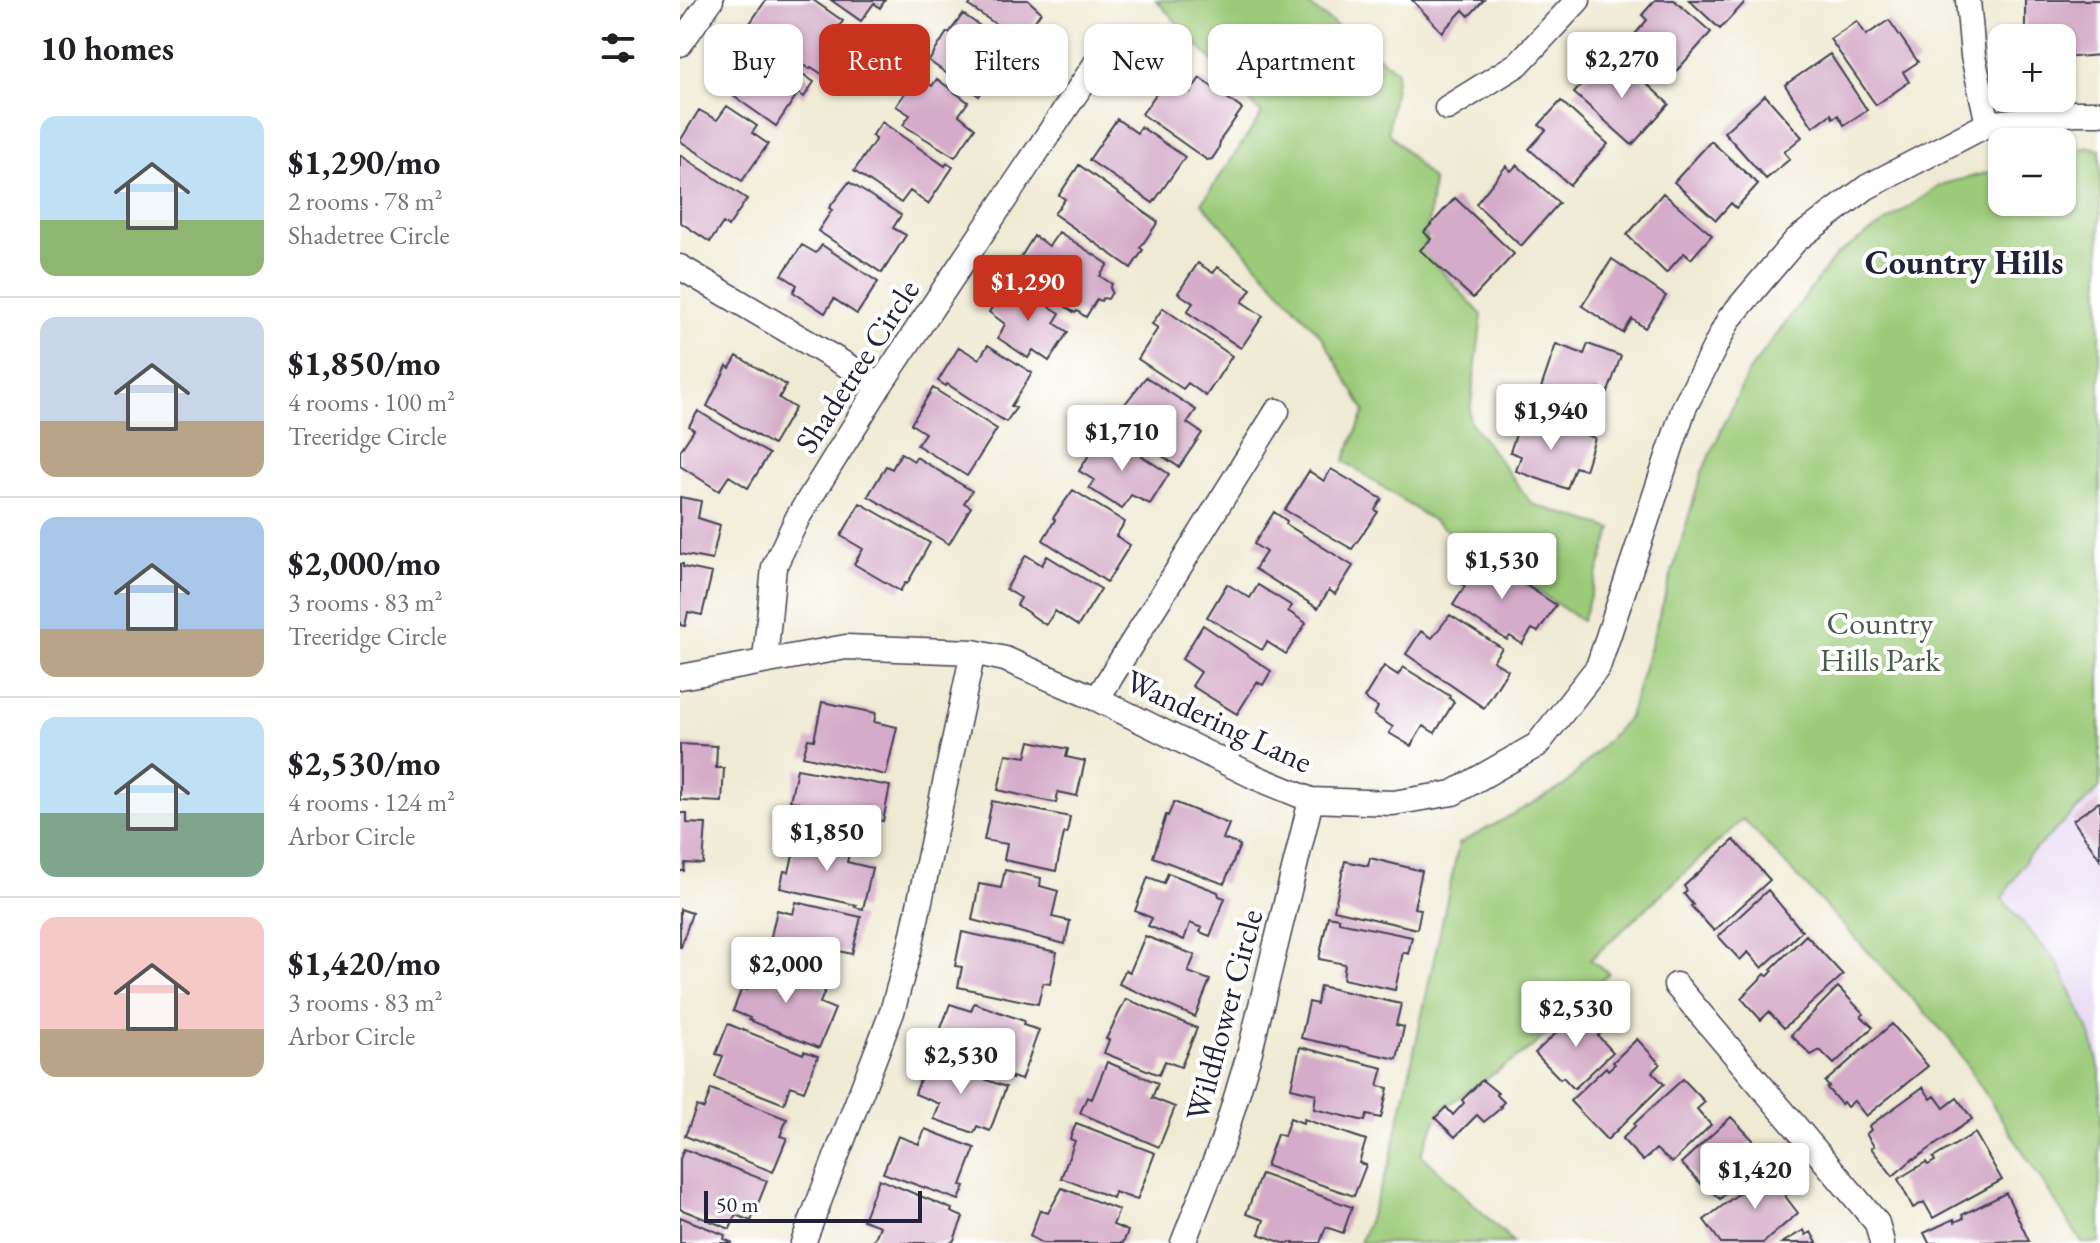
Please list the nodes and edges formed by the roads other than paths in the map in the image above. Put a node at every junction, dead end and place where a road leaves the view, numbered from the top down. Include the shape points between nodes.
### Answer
1 (711, 0) edge
2 (1578, 0) edge
3 (1968, 0) edge
4 (680, 44) edge
5 (1084, 81) edge
6 (1447, 108) dead end
7 (2100, 113) edge
8 (1988, 124) junction
9 (680, 267) edge
10 (880, 385) junction
11 (1277, 411) dead end
12 (973, 652) junction
13 (765, 660) junction
14 (680, 677) edge
15 (1097, 699) junction
16 (1311, 800) junction
17 (1676, 985) dead end
18 (803, 1243) edge
19 (1183, 1243) edge
20 (1882, 1243) edge

1 - 4 street
2 - 6 street via 1518,64
3 - 8 street
5 - 10 street, Shadetree Circle
7 - 8 street, Wandering Lane
8 - 16 street, Wandering Lane via 1867,187 1796,240 1729,319 1684,408 1598,667 1537,745 1453,793 1393,803
9 - 10 street
10 - 13 street, Shadetree Circle via 798,517 774,567
11 - 15 street
12 - 13 street, Wandering Lane via 846,647
12 - 15 street, Wandering Lane via 1005,659
12 - 18 street via 892,1012
13 - 14 street, Wandering Lane
15 - 16 street, Wandering Lane
16 - 19 street, Wildflower Circle via 1250,1051 1223,1141
17 - 20 street via 1877,1223

